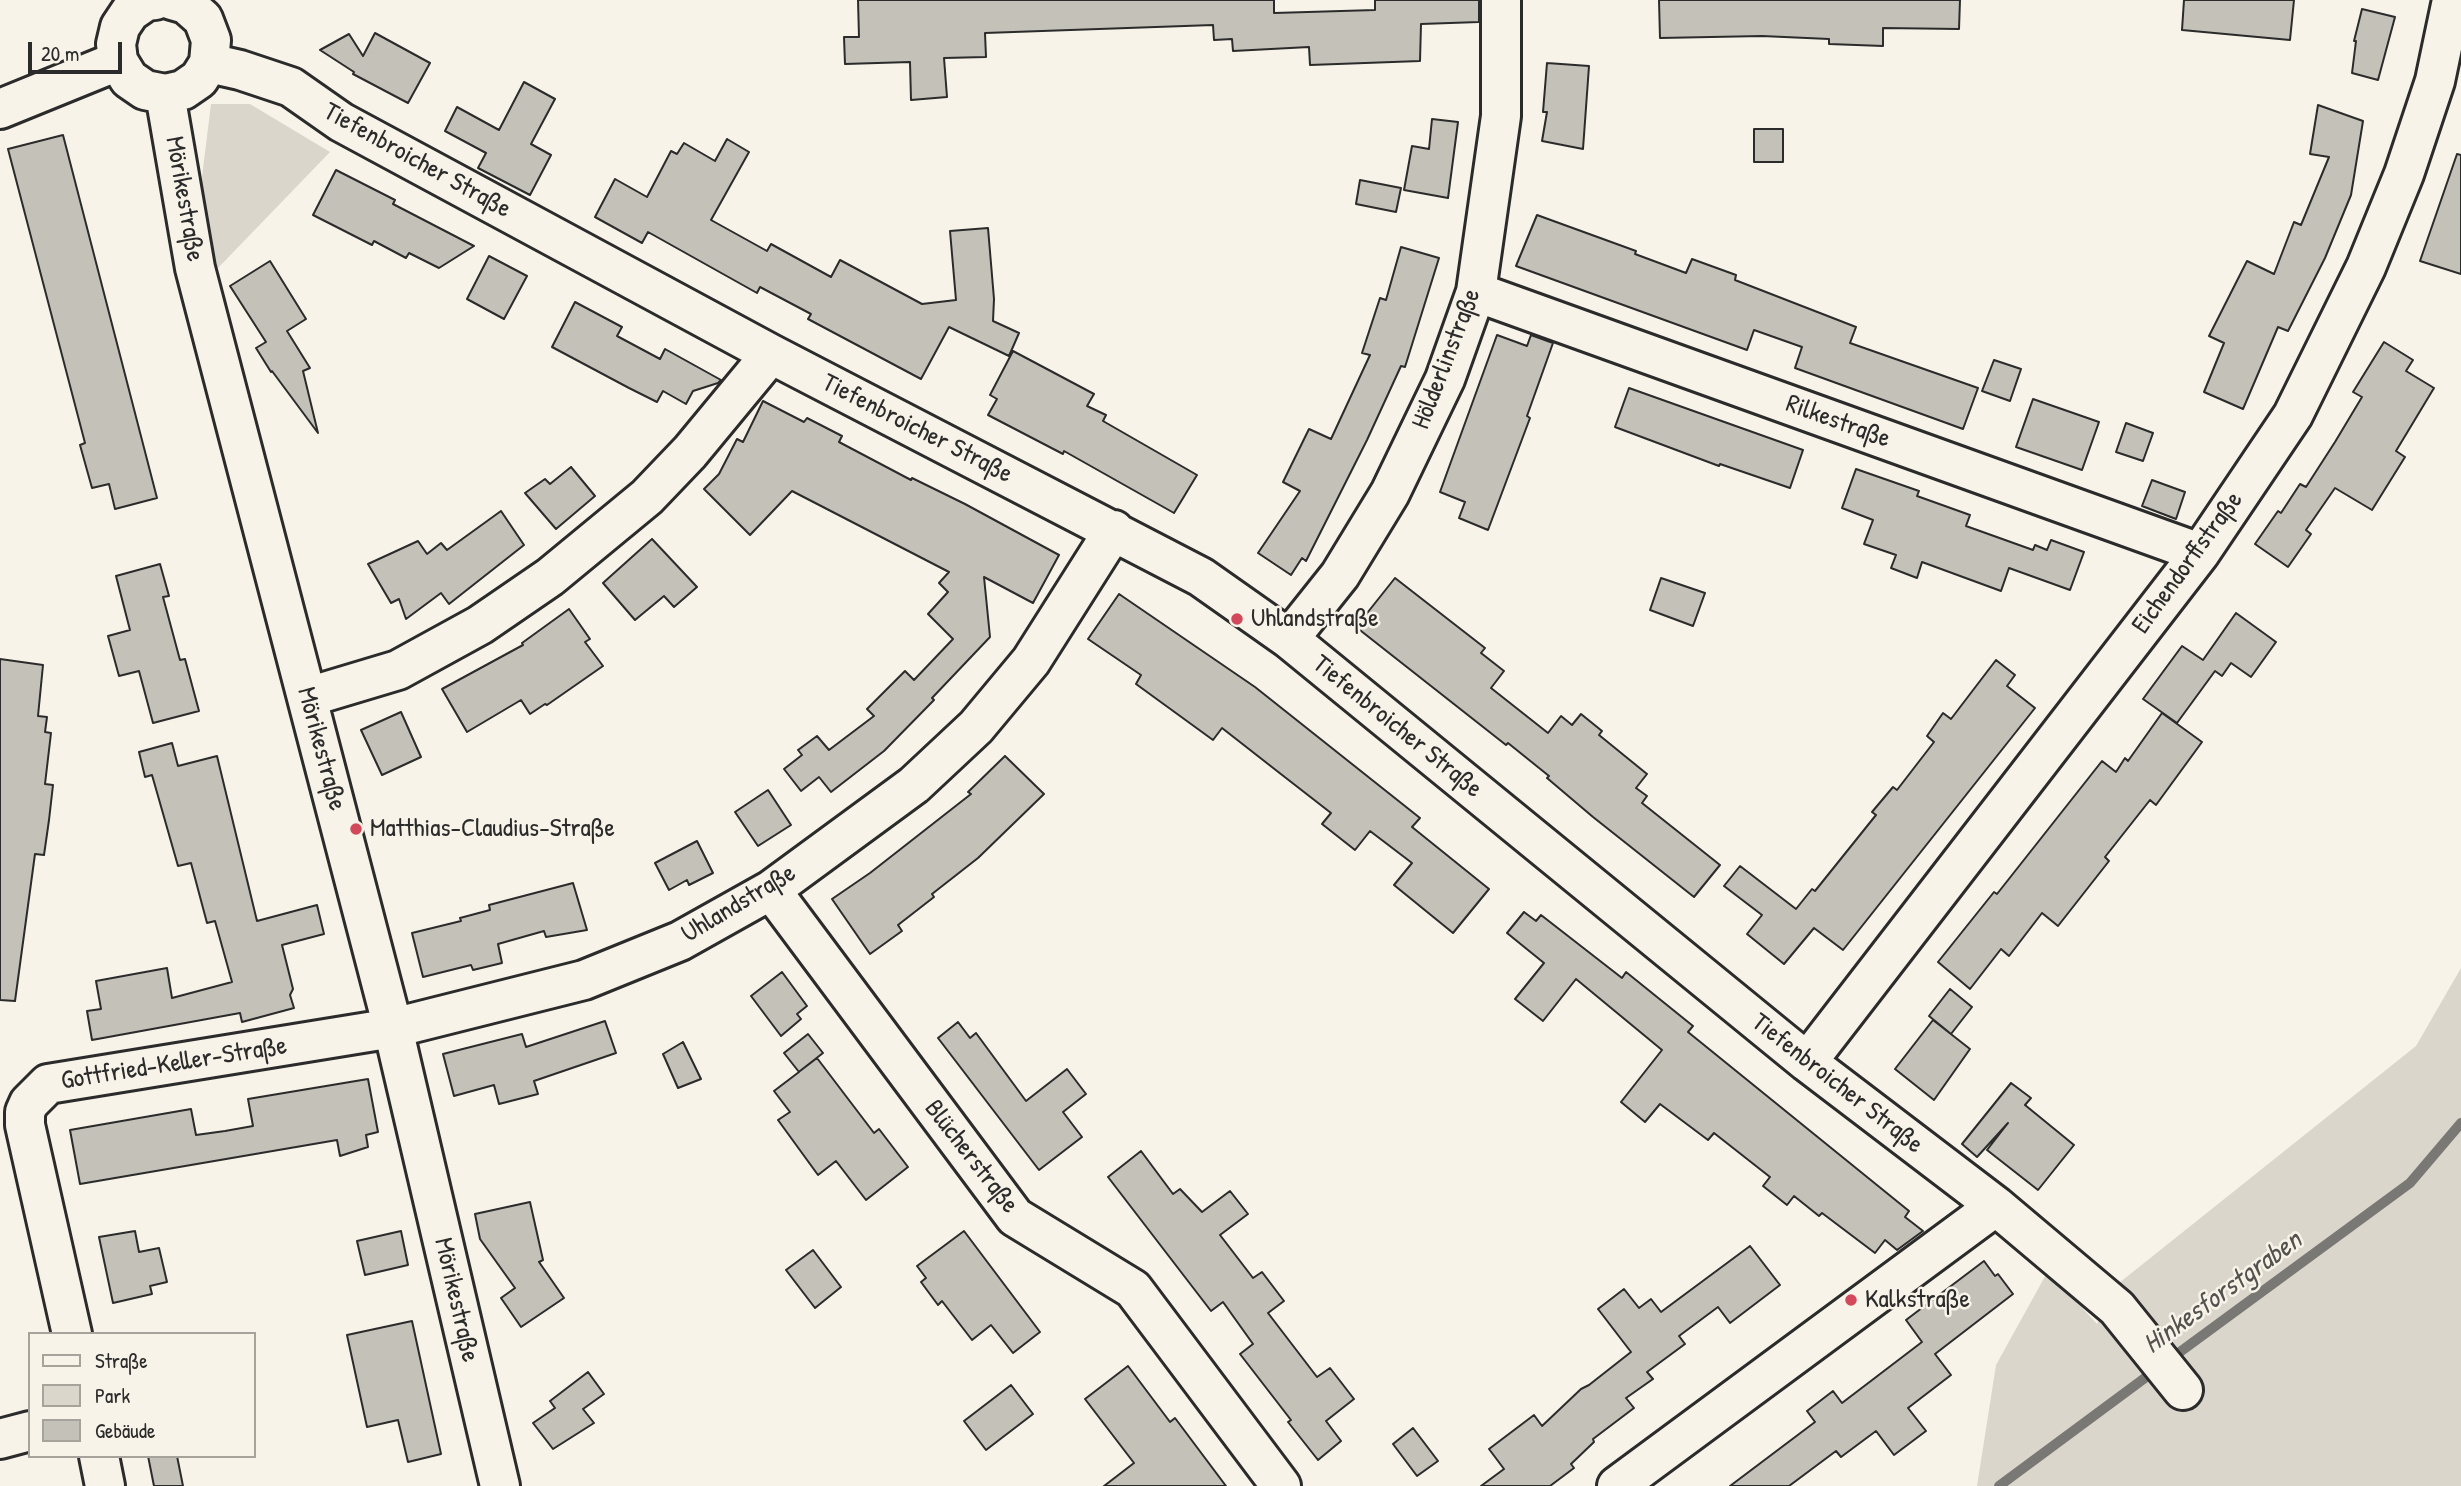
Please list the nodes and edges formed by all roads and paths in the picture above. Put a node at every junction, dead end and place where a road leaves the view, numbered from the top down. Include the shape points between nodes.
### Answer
1 (1501, 0) edge
2 (2452, 0) edge
3 (158, 3) edge
4 (118, 61) junction
5 (208, 63) junction
6 (165, 94) junction
7 (0, 109) edge
8 (1476, 292) junction
9 (771, 354) junction
10 (1114, 530) junction
11 (2200, 553) junction
12 (1289, 639) junction
13 (307, 697) junction
14 (771, 890) junction
15 (393, 1028) junction
16 (1807, 1062) junction
17 (1996, 1206) junction
18 (72, 1332) edge
19 (2183, 1390) dead end
20 (28, 1431) edge
21 (0, 1438) edge
22 (99, 1458) edge
23 (105, 1486) edge
24 (500, 1486) edge
25 (1281, 1486) edge
26 (1617, 1486) edge

1 - 8 street, Hölderlinstraße via 1501,116
2 - 11 street, Eichendorffstraße via 2435,81 2366,267 2293,415
3 - 4 street via 120,27
3 - 5 street via 203,19 211,40
4 - 6 street via 129,79 145,90
4 - 7 street
5 - 6 street via 199,79 183,90
5 - 9 street, Tiefenbroicher Straße via 291,87 341,122
6 - 13 street, Mörikestraße via 195,268
8 - 11 street, Rilkestraße
8 - 12 street, Hölderlinstraße via 1445,379 1390,493 1340,575
9 - 10 street, Tiefenbroicher Straße
9 - 13 street via 647,497 550,577 480,625 398,670
10 - 12 street, Tiefenbroicher Straße via 1201,577
10 - 14 street, Uhlandstraße via 1031,661 975,727 914,785
11 - 16 street, Eichendorffstraße
12 - 16 street, Tiefenbroicher Straße
13 - 15 street, Mörikestraße
14 - 15 street, Uhlandstraße via 680,942 584,980
14 - 25 street, Blücherstraße via 1015,1217 1133,1289
15 - 18 street, Gottfried-Keller-Straße via 48,1084 33,1097 25,1112 25,1125
15 - 24 street, Mörikestraße
16 - 17 street, Tiefenbroicher Straße
17 - 19 street, Tiefenbroicher Straße via 2117,1308
17 - 26 street
20 - 21 street
22 - 23 street

